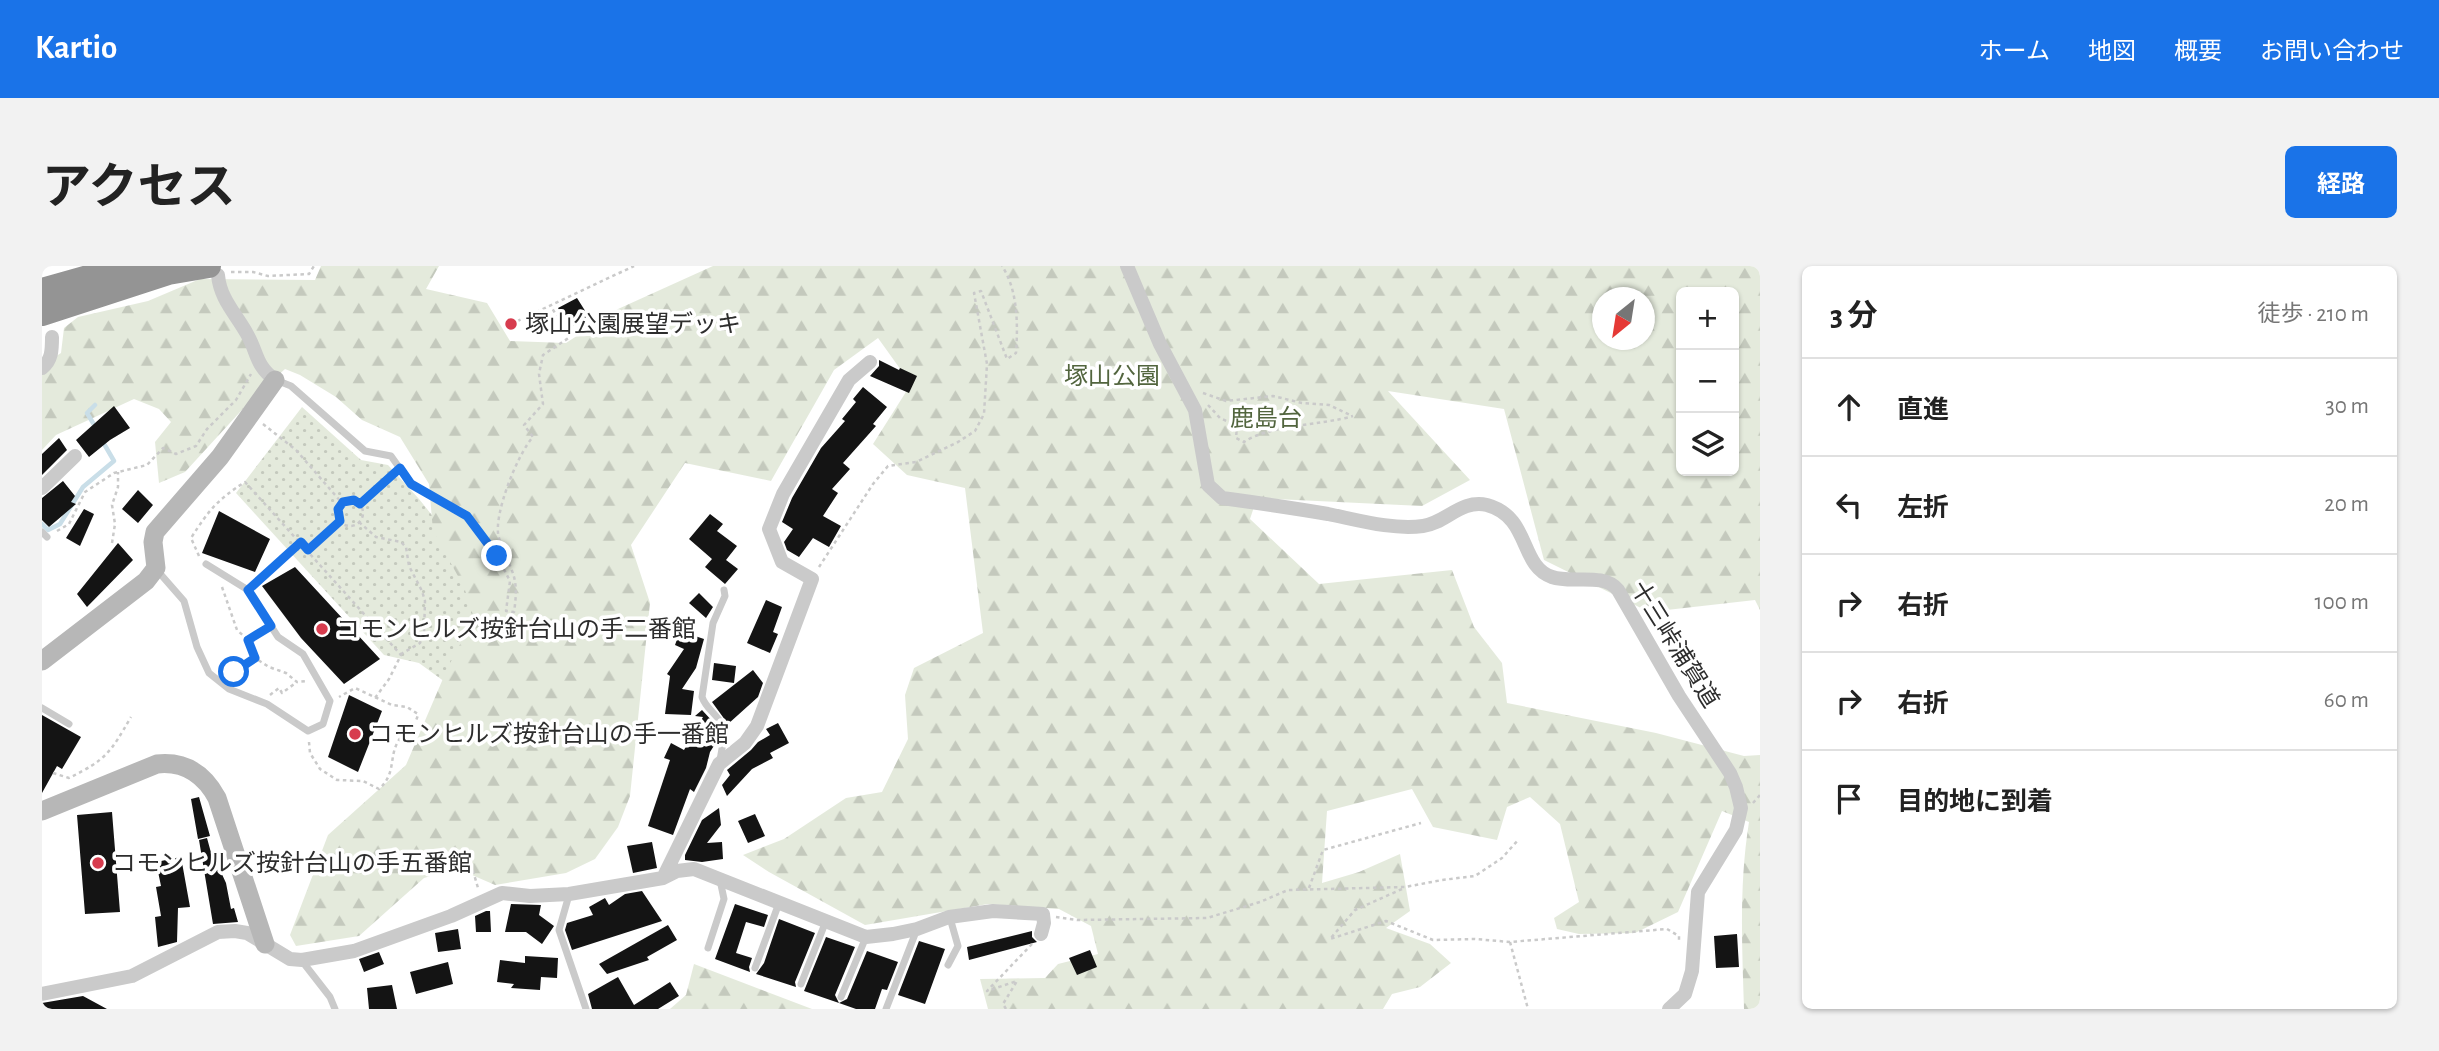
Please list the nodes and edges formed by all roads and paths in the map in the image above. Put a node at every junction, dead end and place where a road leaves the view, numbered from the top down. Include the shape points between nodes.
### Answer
1 (157, 266) edge
2 (314, 266) edge
3 (634, 266) edge
4 (1002, 266) edge
5 (1127, 266) edge
6 (215, 276) edge
7 (43, 286) edge
8 (550, 305) junction
9 (42, 314) edge
10 (512, 324) dead end
11 (52, 337) dead end
12 (258, 362) junction
13 (870, 362) dead end
14 (42, 368) edge
15 (275, 380) junction
16 (1192, 391) junction
17 (252, 415) junction
18 (75, 456) dead end
19 (400, 468) junction
20 (118, 472) junction
21 (411, 484) joint
22 (42, 488) edge
23 (342, 503) junction
24 (360, 504) junction
25 (340, 521) junction
26 (359, 523) junction
27 (44, 535) edge
28 (301, 542) junction
29 (112, 543) dead end
30 (308, 550) junction
31 (206, 564) joint
32 (156, 568) junction
33 (216, 570) junction
34 (812, 579) junction
35 (248, 590) junction
36 (724, 590) dead end
37 (271, 626) junction
38 (248, 640) junction
39 (401, 655) junction
40 (255, 658) junction
41 (42, 661) edge
42 (207, 668) junction
43 (318, 680) junction
44 (297, 682) junction
45 (375, 698) junction
46 (330, 701) junction
47 (262, 702) junction
48 (42, 708) edge
49 (131, 717) dead end
50 (69, 724) dead end
51 (308, 731) junction
52 (719, 764) junction
53 (53, 774) dead end
54 (42, 811) edge
55 (1421, 823) dead end
56 (1519, 839) dead end
57 (469, 857) dead end
58 (663, 878) junction
59 (720, 879) junction
60 (1405, 887) junction
61 (1309, 888) junction
62 (569, 894) junction
63 (482, 901) junction
64 (779, 902) junction
65 (950, 917) junction
66 (826, 920) junction
67 (917, 929) junction
68 (1047, 929) junction
69 (866, 937) junction
70 (1510, 942) junction
71 (265, 944) junction
72 (708, 948) dead end
73 (302, 960) junction
74 (948, 965) dead end
75 (755, 968) dead end
76 (1692, 971) junction
77 (801, 984) dead end
78 (42, 994) edge
79 (841, 997) dead end
80 (335, 1009) edge
81 (586, 1009) edge
82 (886, 1009) edge
83 (1006, 1009) edge
84 (1528, 1009) edge
85 (1669, 1009) edge

1 - 7 highway
2 - 6 path via 309,274 230,272 230,282
3 - 8 path
4 - 34 path via 1010,278 1018,328 1016,353 1007,359 981,291 974,293 987,364 984,414 975,431 916,461 888,466
5 - 16 street, 十三峠浦賀道 via 1160,344
6 - 9 highway via 168,273
6 - 12 street
8 - 10 path
8 - 21 path via 570,337 543,355 539,374 543,404 524,425 533,437 524,446 505,488 497,536 514,572 514,612 506,611 510,581 467,516
11 - 14 street via 48,363
12 - 15 street
12 - 20 path via 236,400 196,446 176,454 163,448 147,465
13 - 34 street via 849,380 783,494 769,528 782,562
15 - 17 street
15 - 19 lane via 291,386 365,451 391,456
16 - 16 path via 1226,401 1273,396 1329,405 1353,416 1263,433 1244,442 1236,438 1237,426 1220,418
16 - 76 street, 十三峠浦賀道 via 1206,479 1222,498 1413,527 1431,525 1467,505 1484,505 1516,524 1542,572 1559,579 1614,585 1730,773 1741,808 1736,830 1696,900
17 - 23 path via 296,450
17 - 32 street via 155,533
18 - 22 street
19 - 21 lane
19 - 24 path
20 - 27 path via 85,492 69,524
20 - 29 path
23 - 24 path
23 - 25 path via 337,513
24 - 26 path via 363,516
25 - 26 path via 351,526
25 - 30 path
26 - 39 path via 376,537 401,541 422,591 424,633 420,643
28 - 30 path
28 - 31 path via 245,482 221,498 191,538
28 - 35 path
30 - 39 path
31 - 33 lane
32 - 41 street via 144,583
32 - 42 lane via 184,601
33 - 35 lane
33 - 38 path via 237,630
34 - 52 street via 757,726 745,743
35 - 37 lane
36 - 52 lane via 713,623 702,697 721,722 724,741
37 - 38 path
37 - 43 lane via 278,637 303,654
38 - 40 path
39 - 45 path
40 - 42 path via 234,672
40 - 44 path
42 - 47 lane via 229,689
43 - 44 path
43 - 46 lane
44 - 47 path via 282,693 279,688
45 - 46 path via 355,688
45 - 51 path via 418,714 416,723 401,736 389,780 379,789 363,781 337,780 320,769 310,753
46 - 51 lane via 323,723
47 - 51 lane
48 - 50 lane
49 - 53 path via 98,763 69,778
52 - 58 street
54 - 71 street via 157,764 174,764 197,773 217,798
55 - 61 path via 1324,850
56 - 60 path via 1502,858 1475,876
57 - 63 path
58 - 59 street via 694,869
58 - 62 street
59 - 64 street
59 - 72 lane via 723,899
60 - 61 path
60 - 70 path via 1355,910 1330,939 1386,921 1433,940
61 - 68 path via 1288,890 1207,918 1056,917
62 - 63 street via 502,892
62 - 81 lane via 559,930
63 - 73 street via 354,951
64 - 66 street
64 - 75 lane
65 - 67 street
65 - 68 street via 993,911 1043,914
65 - 74 lane via 958,946
66 - 69 street
66 - 77 lane
67 - 69 street
67 - 82 lane
68 - 83 path via 988,991 1017,981 1003,1004
69 - 79 lane
70 - 76 path via 1667,929 1679,936 1684,961
70 - 84 path
71 - 73 street
71 - 78 street via 247,933 218,932 132,976
73 - 80 lane
76 - 85 street, 十三峠浦賀道 via 1685,994

